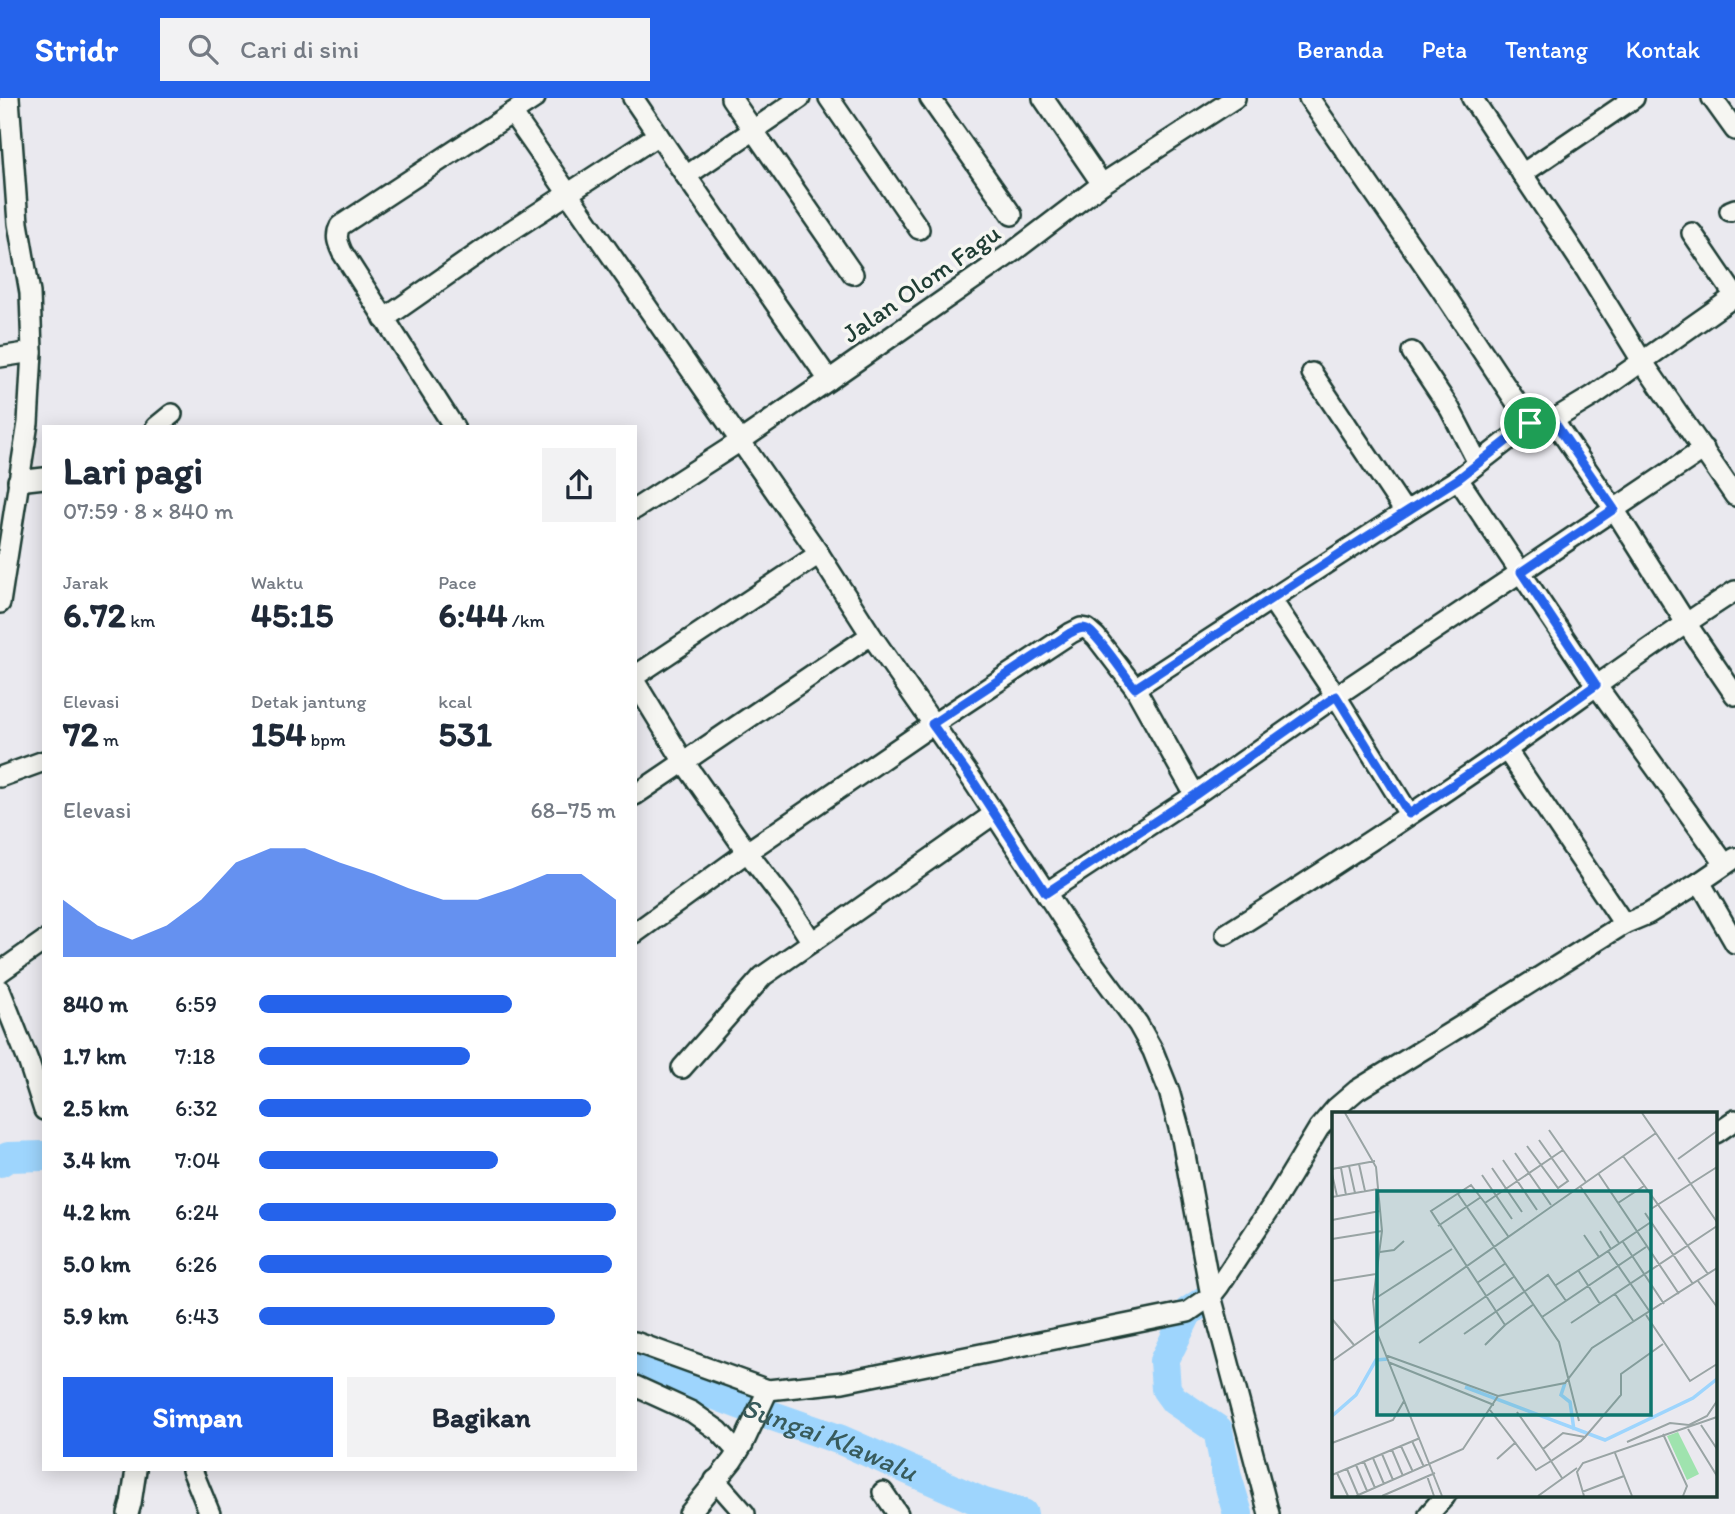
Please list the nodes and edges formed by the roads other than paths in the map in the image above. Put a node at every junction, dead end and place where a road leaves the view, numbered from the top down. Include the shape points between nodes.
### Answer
1 (9, 98) edge
2 (536, 98) edge
3 (634, 98) edge
4 (731, 98) edge
5 (800, 98) edge
6 (829, 98) edge
7 (930, 98) edge
8 (1043, 98) edge
9 (1235, 98) edge
10 (1309, 98) edge
11 (1472, 98) edge
12 (1634, 98) edge
13 (1712, 98) edge
14 (512, 113) junction
15 (752, 130) junction
16 (1735, 130) edge
17 (658, 135) junction
18 (1522, 174) junction
19 (686, 176) junction
20 (1102, 184) junction
21 (568, 194) junction
22 (1012, 215) dead end
23 (9, 225) edge
24 (919, 229) dead end
25 (1692, 233) dead end
26 (853, 274) dead end
27 (1735, 296) edge
28 (384, 319) junction
29 (32, 352) junction
30 (1412, 352) dead end
31 (0, 357) edge
32 (1642, 361) junction
33 (1312, 373) dead end
34 (829, 380) junction
35 (172, 414) dead end
36 (1553, 420) junction
37 (1530, 423) junction
38 (158, 425) edge
39 (453, 425) edge
40 (739, 442) junction
41 (1704, 449) junction
42 (1478, 463) junction
43 (42, 478) edge
44 (1458, 479) junction
45 (18, 481) junction
46 (1735, 496) edge
47 (637, 508) edge
48 (1614, 509) junction
49 (1405, 512) junction
50 (818, 554) junction
51 (1521, 572) junction
52 (1735, 591) edge
53 (1271, 599) junction
54 (0, 603) edge
55 (1686, 623) junction
56 (871, 635) junction
57 (637, 675) edge
58 (637, 685) edge
59 (1596, 685) junction
60 (1135, 688) junction
61 (1735, 695) edge
62 (1336, 696) junction
63 (932, 724) junction
64 (1506, 749) junction
65 (42, 762) edge
66 (684, 762) junction
67 (0, 777) edge
68 (637, 794) edge
69 (1195, 795) junction
70 (995, 814) junction
71 (1409, 814) junction
72 (747, 852) junction
73 (1730, 861) edge
74 (1700, 883) junction
75 (1046, 893) junction
76 (1624, 924) junction
77 (637, 932) edge
78 (1226, 934) dead end
79 (812, 942) junction
80 (42, 943) edge
81 (1735, 943) edge
82 (0, 972) edge
83 (0, 990) edge
84 (682, 1068) dead end
85 (42, 1104) edge
86 (1333, 1112) edge
87 (1332, 1113) edge
88 (1735, 1120) edge
89 (1718, 1132) edge
90 (1210, 1296) junction
91 (637, 1343) edge
92 (637, 1387) edge
93 (760, 1407) junction
94 (738, 1452) junction
95 (136, 1471) edge
96 (192, 1471) edge
97 (715, 1480) junction
98 (883, 1492) dead end
99 (1445, 1496) edge
100 (128, 1514) edge
101 (210, 1514) edge
102 (689, 1514) edge
103 (745, 1514) edge
104 (898, 1514) edge
105 (1269, 1514) edge
106 (1429, 1514) edge

1 - 23 street
2 - 14 street
3 - 17 street
4 - 15 street
5 - 15 street
6 - 24 street
7 - 22 street
8 - 20 street
9 - 20 street, Jalan Olom Fagu
10 - 37 street
11 - 18 street
12 - 18 street
13 - 16 street
14 - 21 street
14 - 28 street via 340,226 337,242
15 - 19 street
15 - 26 street
17 - 19 street
17 - 21 street
18 - 32 street
19 - 34 street
20 - 34 street, Jalan Olom Fagu
21 - 28 street
21 - 40 street
23 - 29 street via 30,293
25 - 27 street
27 - 32 street
28 - 39 street
29 - 31 street
29 - 45 street via 28,423
30 - 42 street via 1450,409
32 - 36 street
32 - 41 street
33 - 49 street
34 - 40 street, Jalan Olom Fagu
35 - 38 street
36 - 37 street
36 - 48 street
37 - 42 street
40 - 47 street, Jalan Olom Fagu
40 - 50 street
41 - 46 street
41 - 48 street
42 - 44 street
43 - 45 street
44 - 49 street
44 - 51 street
45 - 54 street
48 - 51 street
48 - 55 street
49 - 53 street
50 - 56 street
50 - 57 street
51 - 59 street
51 - 62 street
52 - 55 street
53 - 60 street
53 - 62 street
55 - 59 street
55 - 61 street
56 - 63 street
56 - 66 street
58 - 66 street
59 - 64 street
59 - 73 street
60 - 63 street via 1096,637 1081,628
60 - 69 street
62 - 69 street
62 - 71 street
63 - 70 street
63 - 72 street
64 - 71 street
64 - 76 street
65 - 67 street
66 - 68 street
66 - 72 street
69 - 75 street
70 - 75 street
70 - 79 street
71 - 78 street
72 - 77 street
72 - 79 street
73 - 74 street
74 - 76 street
74 - 81 street
75 - 90 street via 1138,1024 1157,1061 1182,1139
76 - 86 street via 1357,1090
79 - 84 street via 763,976
80 - 82 street
83 - 85 street
87 - 90 street
88 - 89 street
90 - 93 street via 1188,1312 843,1382
90 - 105 street
91 - 93 street
92 - 94 street via 692,1412
93 - 94 street
94 - 97 street
95 - 100 street
96 - 101 street
97 - 102 street
97 - 103 street
98 - 104 street
99 - 106 street

